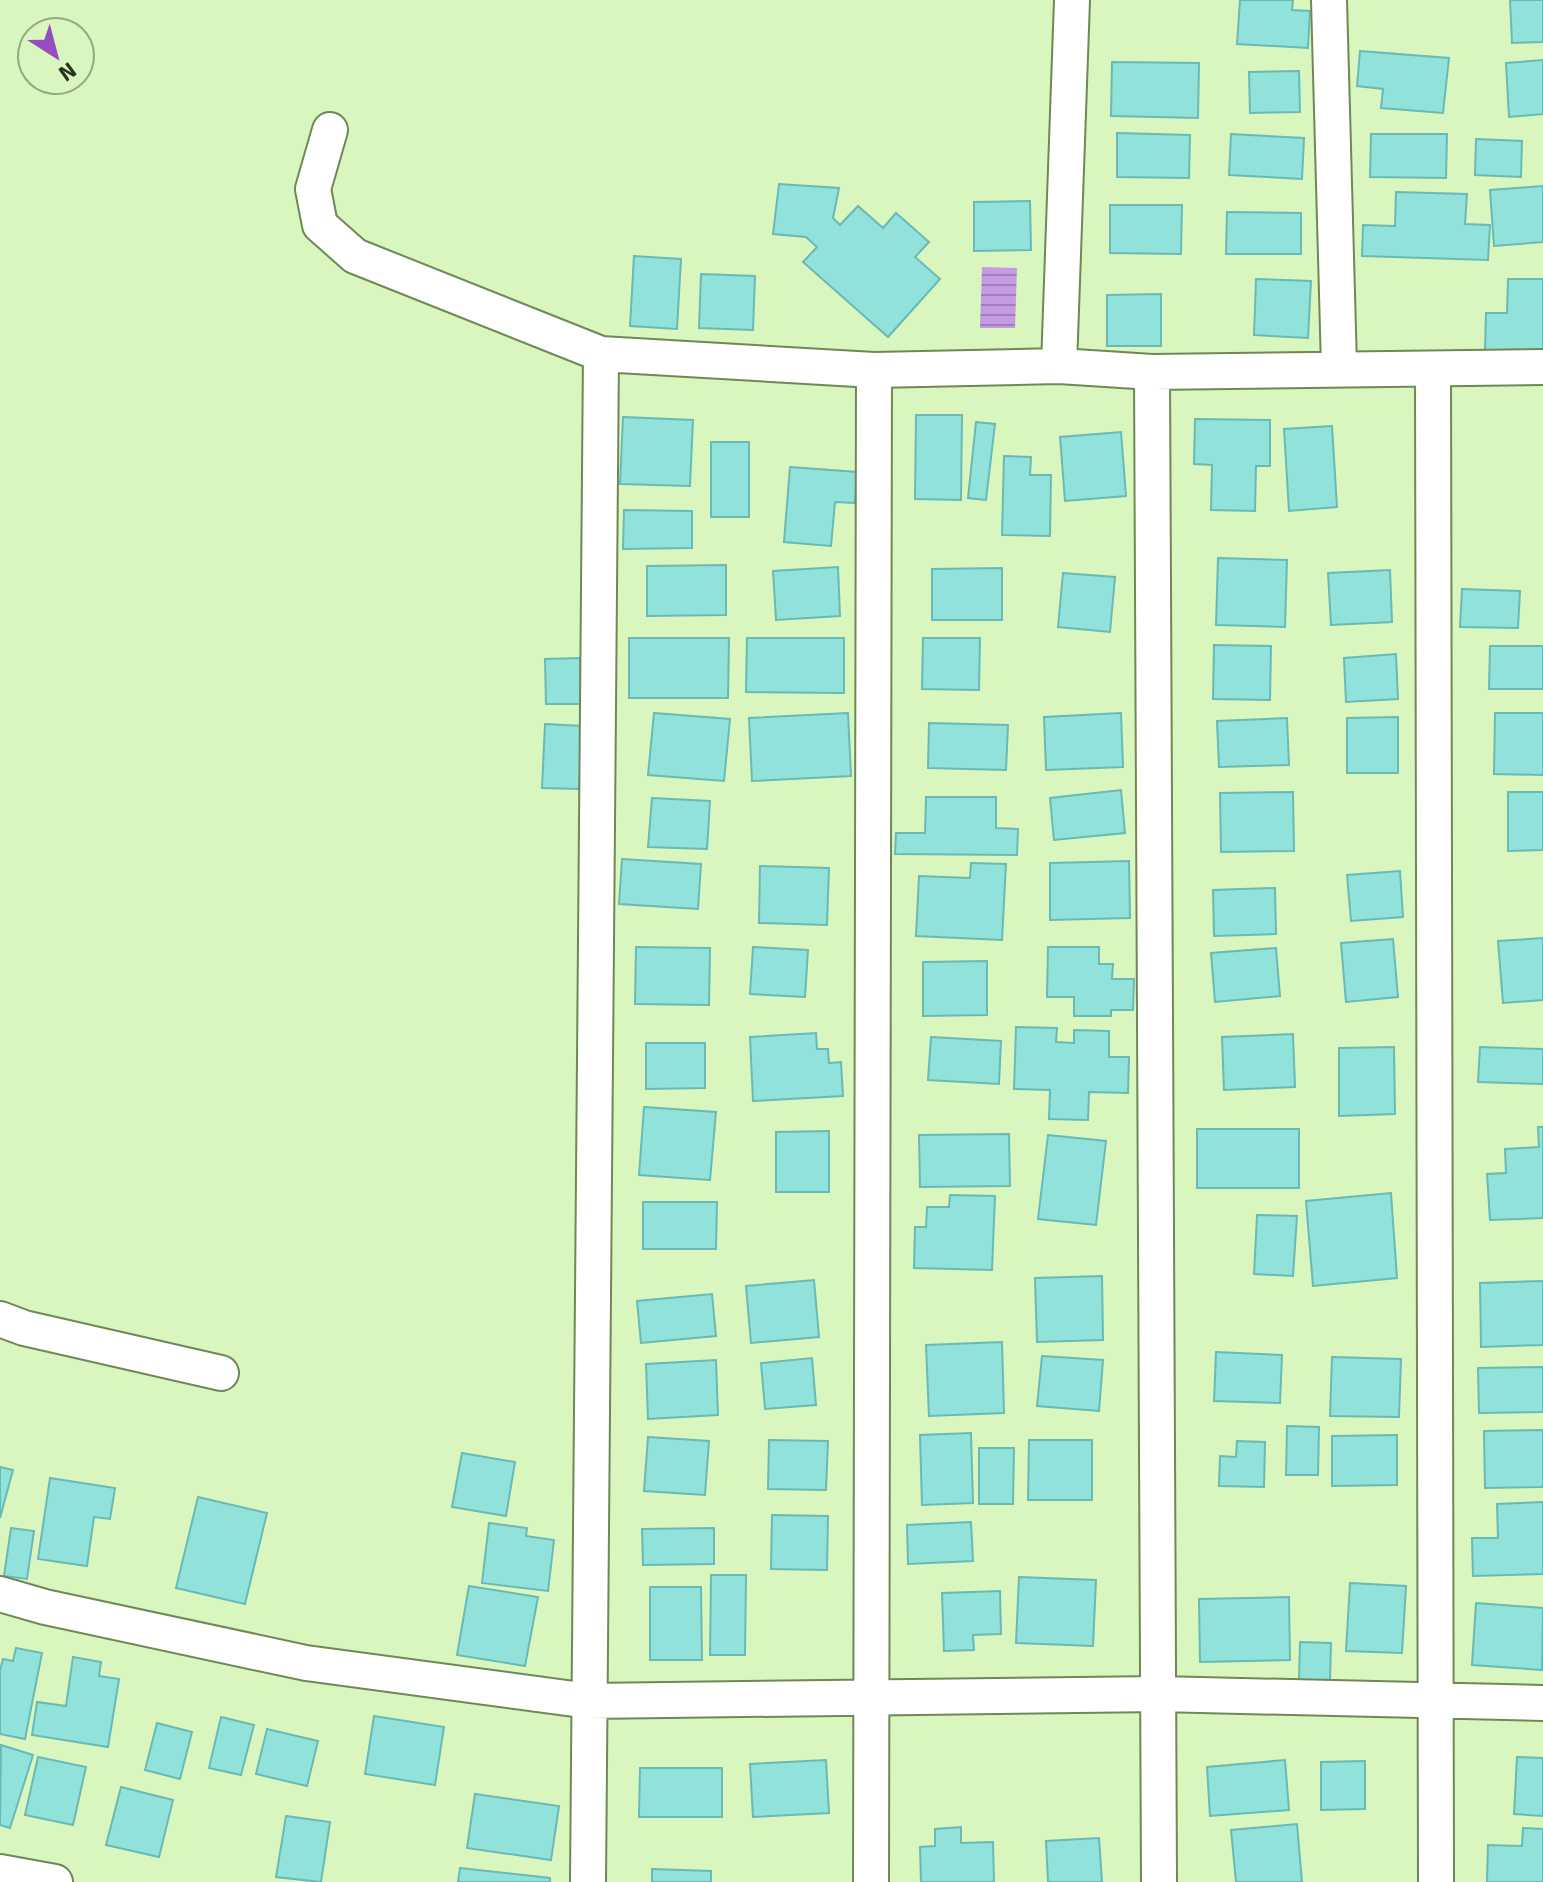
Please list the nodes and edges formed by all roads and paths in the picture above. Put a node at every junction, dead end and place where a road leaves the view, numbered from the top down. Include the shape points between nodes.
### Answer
1 (1072, 0) edge
2 (1329, 0) edge
3 (330, 130) dead end
4 (601, 354) junction
5 (1059, 366) junction
6 (1339, 367) junction
7 (1543, 367) edge
8 (874, 370) junction
9 (1433, 370) junction
10 (1152, 372) junction
11 (0, 1319) edge
12 (221, 1373) dead end
13 (0, 1594) edge
14 (1159, 1694) junction
15 (870, 1697) junction
16 (1436, 1700) junction
17 (589, 1701) junction
18 (1543, 1703) edge
19 (0, 1872) edge
20 (55, 1882) edge
21 (588, 1882) edge
22 (871, 1882) edge
23 (1159, 1882) edge
24 (1436, 1882) edge

1 - 5 street
2 - 6 street
3 - 4 street via 313,189 320,225 355,256
4 - 8 street
4 - 17 street
5 - 8 street
5 - 10 street
6 - 9 street
6 - 10 street
7 - 9 street
8 - 15 street
9 - 16 street
10 - 14 street
11 - 12 street
13 - 17 street via 306,1663
14 - 15 street
14 - 16 street
14 - 23 street
15 - 17 street
15 - 22 street
16 - 18 street
16 - 24 street
17 - 21 street
19 - 20 street

